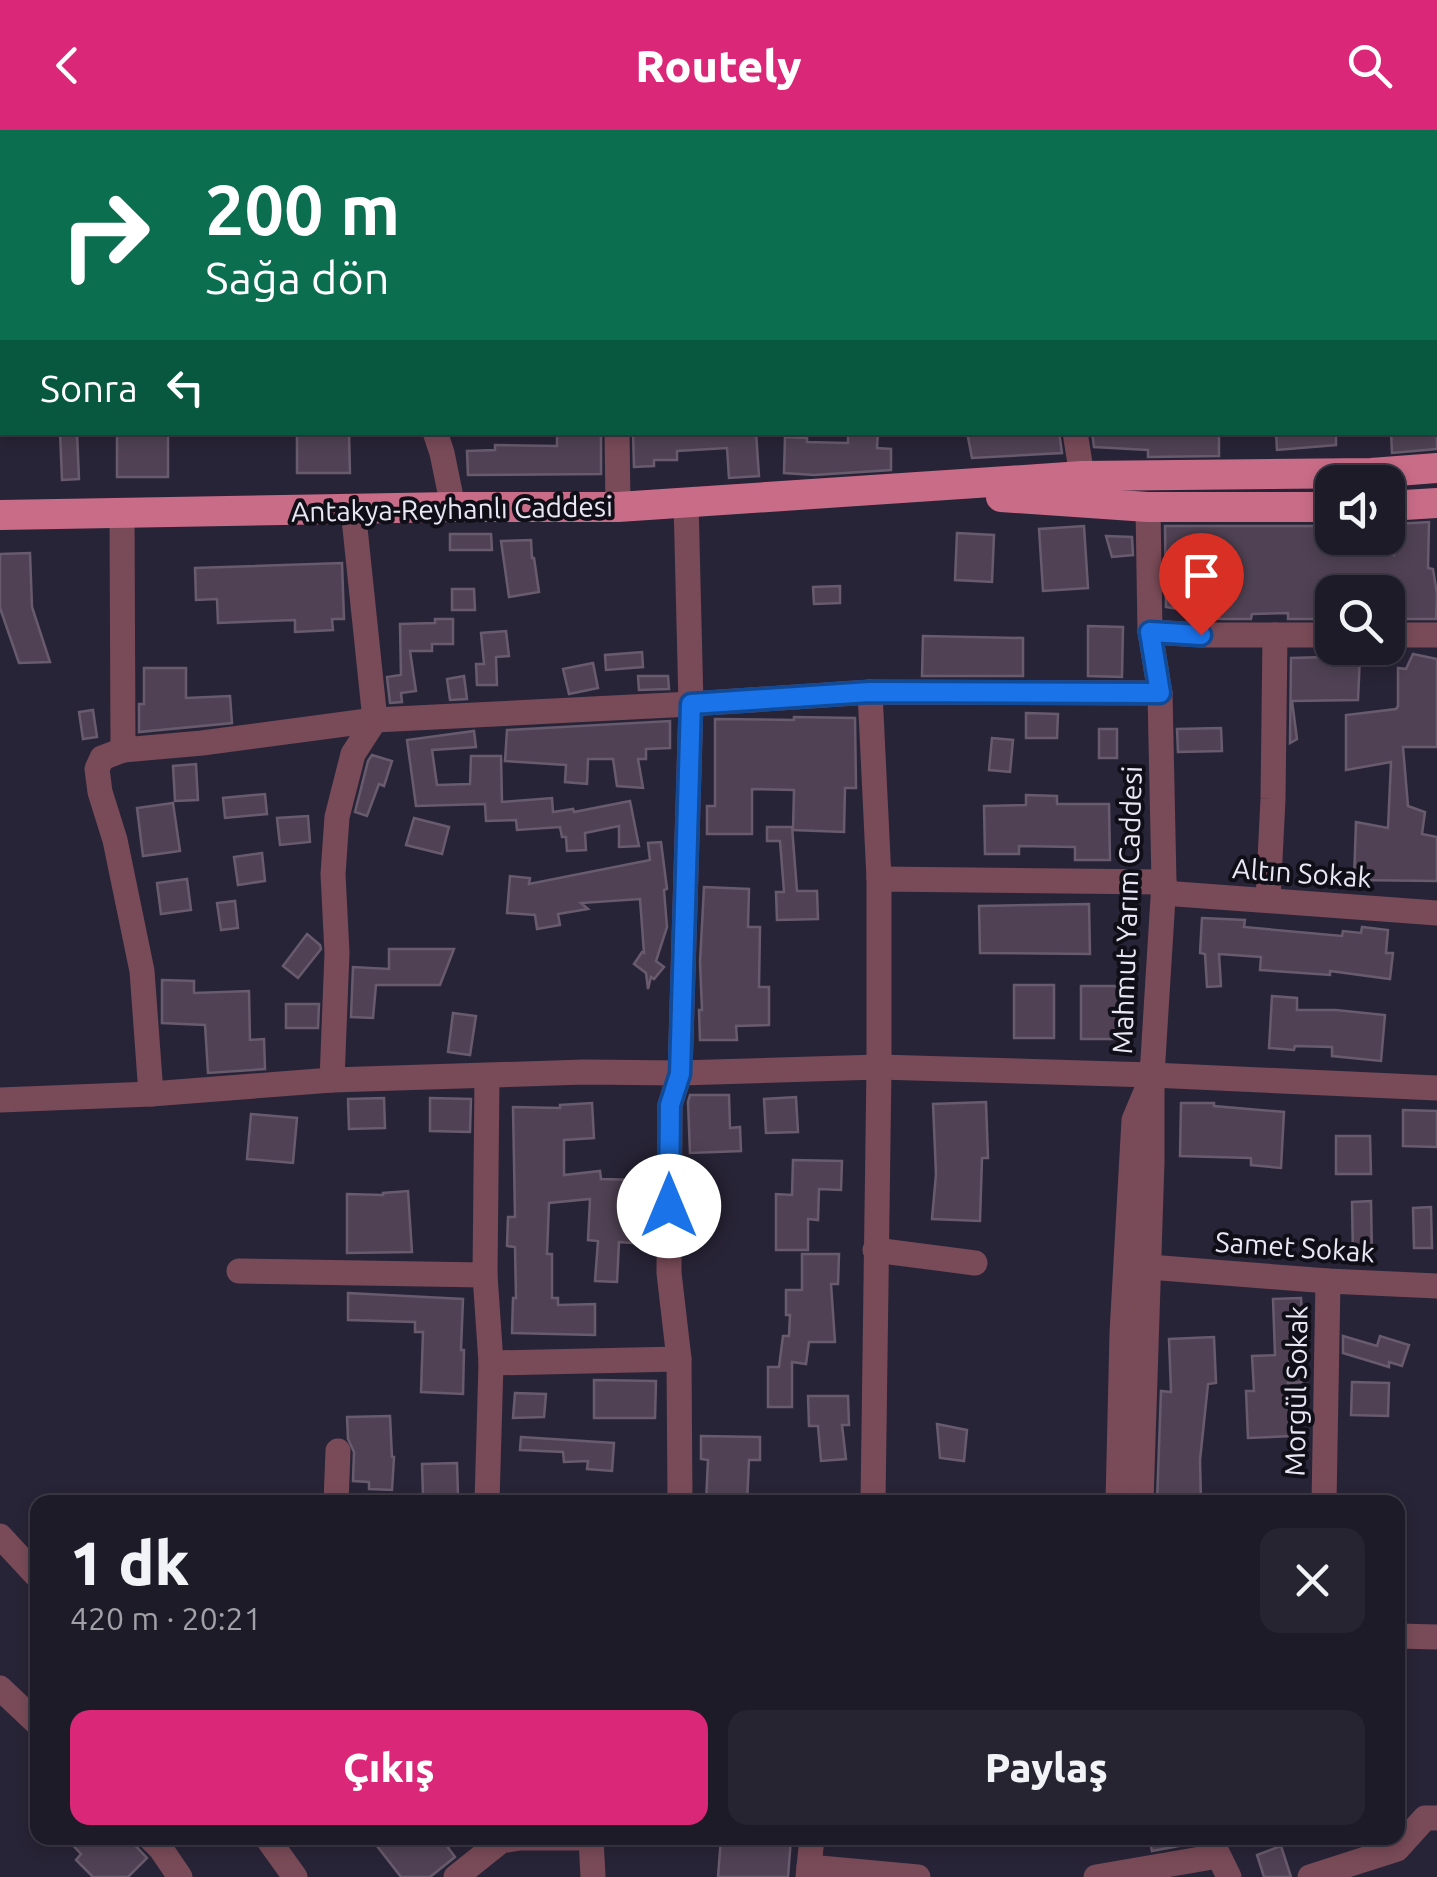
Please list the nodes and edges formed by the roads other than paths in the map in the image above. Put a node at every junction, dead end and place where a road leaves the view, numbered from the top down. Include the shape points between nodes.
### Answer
1 (436, 435) edge
2 (617, 435) edge
3 (1075, 435) edge
4 (1437, 468) edge
5 (1082, 476) junction
6 (904, 490) junction
7 (686, 502) junction
8 (1437, 503) edge
9 (1405, 505) edge
10 (453, 507) junction
11 (1315, 507) edge
12 (618, 508) junction
13 (1148, 508) junction
14 (353, 509) junction
15 (122, 513) junction
16 (0, 515) edge
17 (1150, 632) junction
18 (1275, 635) junction
19 (1315, 635) edge
20 (1405, 635) edge
21 (1437, 635) edge
22 (870, 692) junction
23 (1160, 693) junction
24 (691, 704) junction
25 (374, 720) junction
26 (123, 750) junction
27 (879, 879) junction
28 (1163, 887) junction
29 (1268, 900) junction
30 (1437, 913) edge
31 (879, 1067) junction
32 (680, 1074) junction
33 (1152, 1075) junction
34 (487, 1076) junction
35 (332, 1080) junction
36 (1437, 1088) edge
37 (151, 1094) junction
38 (0, 1100) edge
39 (875, 1250) junction
40 (976, 1263) dead end
41 (1149, 1267) junction
42 (239, 1271) dead end
43 (485, 1275) junction
44 (1328, 1281) junction
45 (1437, 1286) edge
46 (679, 1359) junction
47 (491, 1364) junction
48 (338, 1451) dead end
49 (336, 1495) edge
50 (487, 1495) edge
51 (680, 1495) edge
52 (873, 1495) edge
53 (1118, 1495) edge
54 (1141, 1495) edge
55 (1324, 1495) edge
56 (0, 1536) edge
57 (30, 1569) edge
58 (1405, 1636) edge
59 (1437, 1637) edge
60 (0, 1688) edge
61 (30, 1716) edge
62 (1437, 1818) edge
63 (1405, 1840) edge
64 (158, 1845) edge
65 (272, 1845) edge
66 (496, 1845) edge
67 (591, 1845) edge
68 (811, 1845) edge
69 (1401, 1845) edge
70 (1221, 1852) edge
71 (809, 1872) edge
72 (180, 1877) edge
73 (295, 1877) edge
74 (456, 1877) edge
75 (593, 1877) edge
76 (918, 1877) edge
77 (1096, 1877) edge
78 (1247, 1877) edge
79 (1310, 1877) edge

1 - 10 street
2 - 12 street
3 - 5 street
4 - 5 main road, Antakya-Reyhanlı Caddesi
5 - 6 main road, Antakya-Reyhanlı Caddesi
6 - 7 main road, Antakya-Reyhanlı Caddesi
6 - 13 main road, Antakya-Reyhanlı Caddesi
7 - 12 main road, Antakya-Reyhanlı Caddesi
7 - 24 street
8 - 9 main road
10 - 12 main road, Antakya-Reyhanlı Caddesi
10 - 14 main road, Antakya-Reyhanlı Caddesi
11 - 13 main road, Antakya-Reyhanlı Caddesi
13 - 17 street, Mahmut Yarım Caddesi
14 - 15 main road, Antakya-Reyhanlı Caddesi
14 - 25 street
15 - 16 main road, Antakya-Reyhanlı Caddesi
15 - 26 street
17 - 18 street
17 - 23 street, Mahmut Yarım Caddesi
18 - 19 street
18 - 29 street
20 - 21 street
22 - 23 street
22 - 24 street
22 - 27 street
23 - 28 street, Mahmut Yarım Caddesi
24 - 25 street
24 - 32 street
25 - 26 street
25 - 35 street via 353,754 337,817
26 - 37 street via 102,758 97,770 142,971
27 - 28 street, Altın Sokak
27 - 31 street
28 - 29 street, Altın Sokak
28 - 33 street, Mahmut Yarım Caddesi
29 - 30 street, Altın Sokak
31 - 32 street
31 - 33 street
31 - 39 street
32 - 34 street
32 - 46 street via 670,1105 669,1255
33 - 36 street
33 - 41 street, Mahmut Yarım Caddesi
33 - 53 street, Mahmut Yarım Caddesi via 1134,1120
34 - 35 street
34 - 43 street
35 - 37 street
37 - 38 street
39 - 40 street
39 - 52 street
41 - 44 street, Samet Sokak
41 - 54 street, Mahmut Yarım Caddesi
42 - 43 street
43 - 47 street
44 - 45 street, Samet Sokak
44 - 55 street, Morgül Sokak
46 - 47 street
46 - 51 street
47 - 50 street
48 - 49 street
56 - 57 street
58 - 59 street
60 - 61 street
62 - 63 street via 1425,1818
64 - 72 street
65 - 73 street
66 - 74 street
67 - 75 street
68 - 71 street
69 - 79 street
70 - 77 street
70 - 78 street
71 - 76 street

